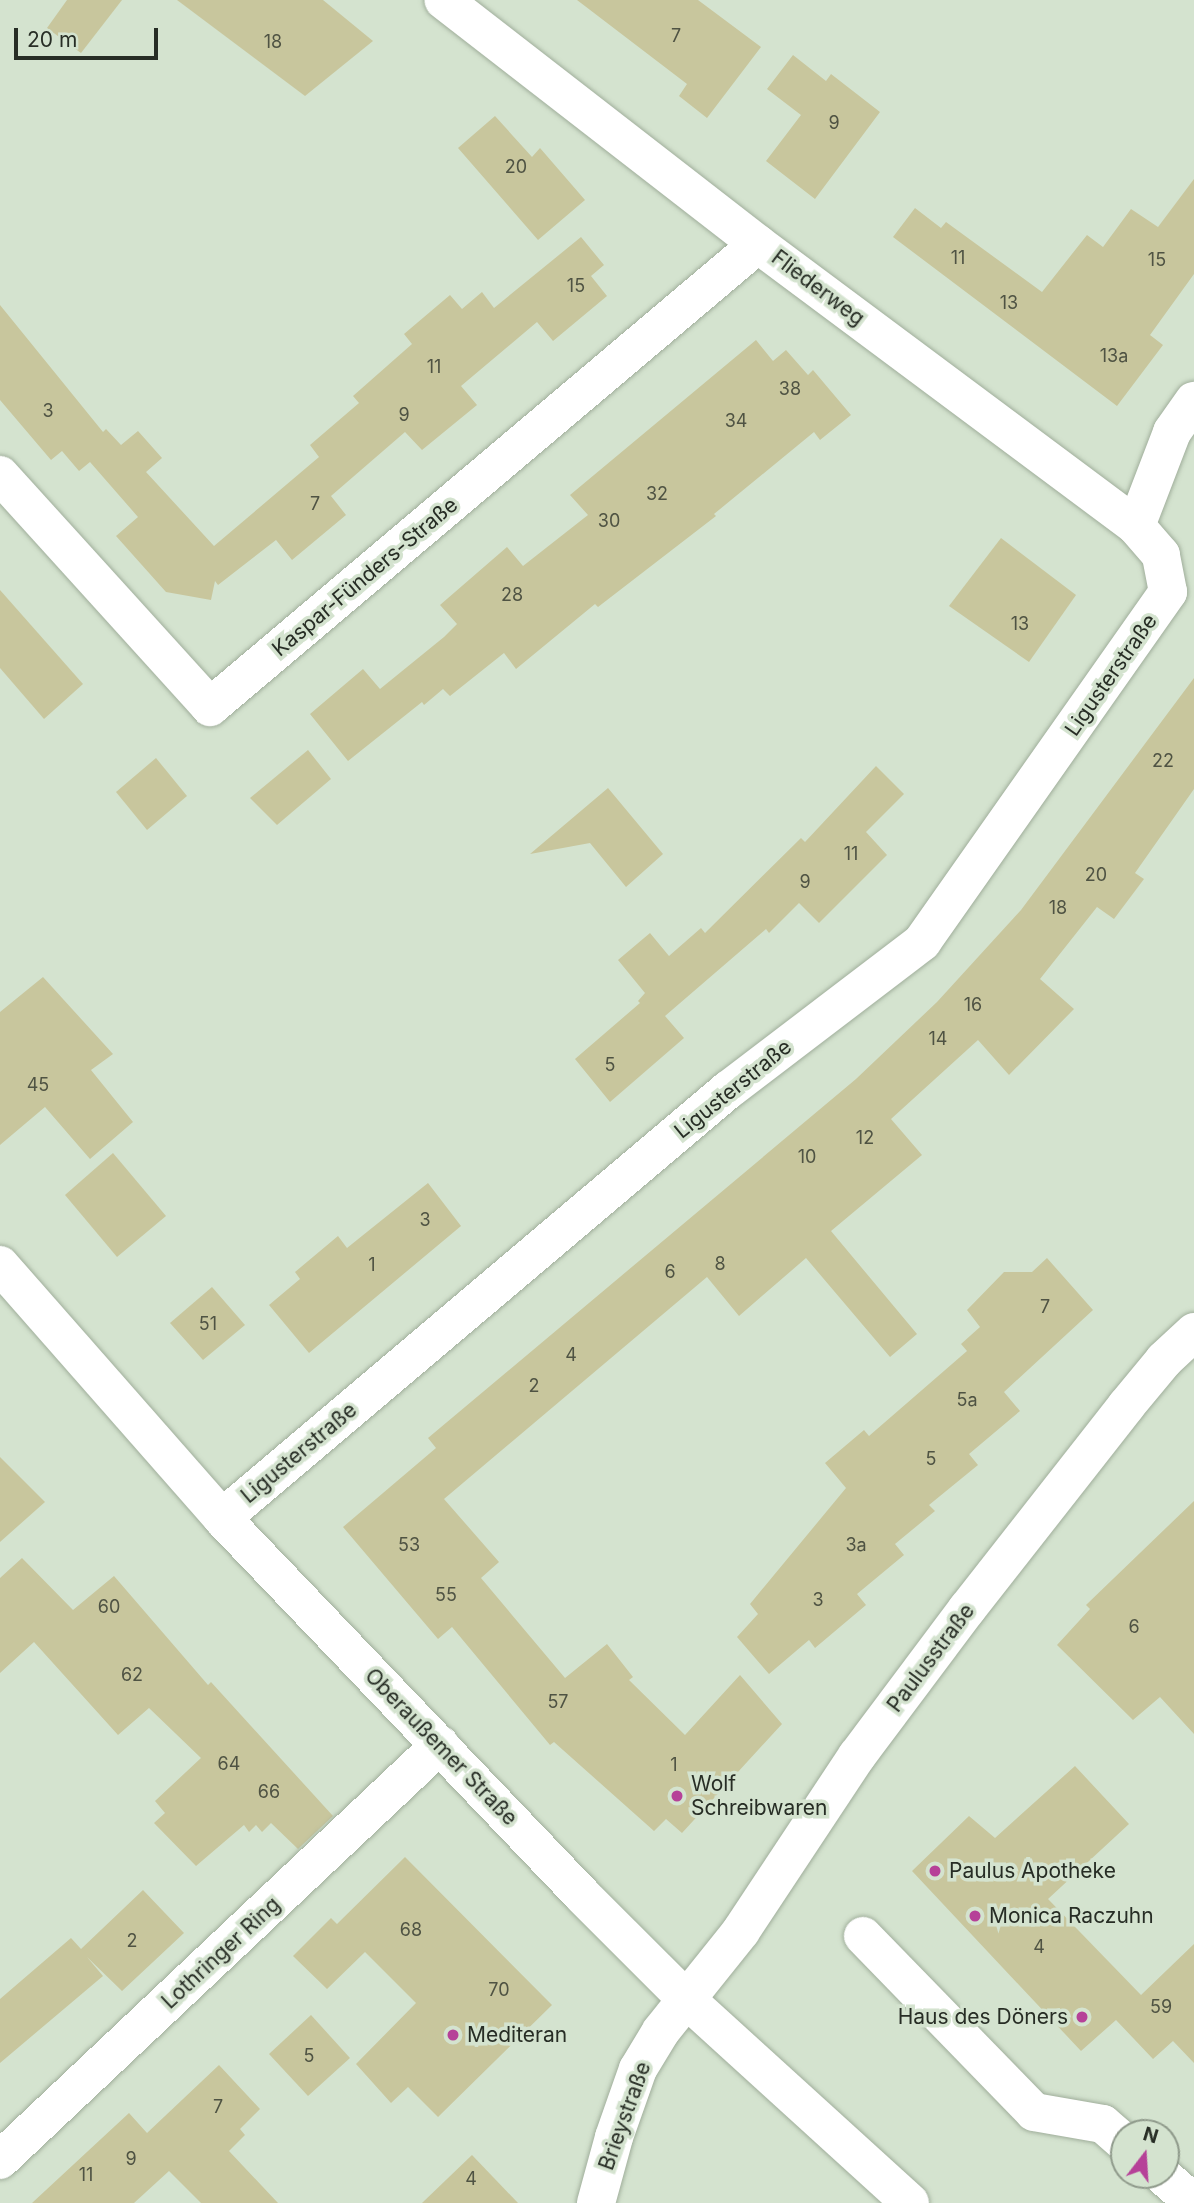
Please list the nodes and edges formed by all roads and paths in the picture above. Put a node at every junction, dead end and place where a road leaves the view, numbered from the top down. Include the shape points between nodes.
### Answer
1 (443, 0) edge
2 (758, 244) junction
3 (1194, 401) edge
4 (0, 475) edge
5 (1136, 526) junction
6 (1168, 592) joint
7 (0, 1265) edge
8 (1194, 1332) edge
9 (222, 1518) junction
10 (440, 1745) junction
11 (863, 1936) dead end
12 (685, 1998) junction
13 (1110, 2130) edge
14 (0, 2160) edge
15 (1178, 2189) edge
16 (596, 2203) edge
17 (910, 2203) edge
18 (1194, 2203) edge

1 - 2 street, Fliederweg
2 - 4 street, Kaspar-Fünders-Straße via 210,707
2 - 5 street, Fliederweg
3 - 5 street via 1172,432
5 - 6 street, Fliederweg via 1161,555
6 - 9 street, Ligusterstraße via 922,942 728,1090
7 - 9 street, Oberaußemer Straße
8 - 12 street, Paulusstraße via 1126,1406 967,1609 857,1756 741,1931
9 - 10 street, Oberaußemer Straße
10 - 12 street, Oberaußemer Straße
10 - 14 street, Lothringer Ring
11 - 13 street via 1034,2112 1102,2123
12 - 16 street, Brieystraße via 638,2069
12 - 17 street, Oberaußemer Straße
15 - 18 street

